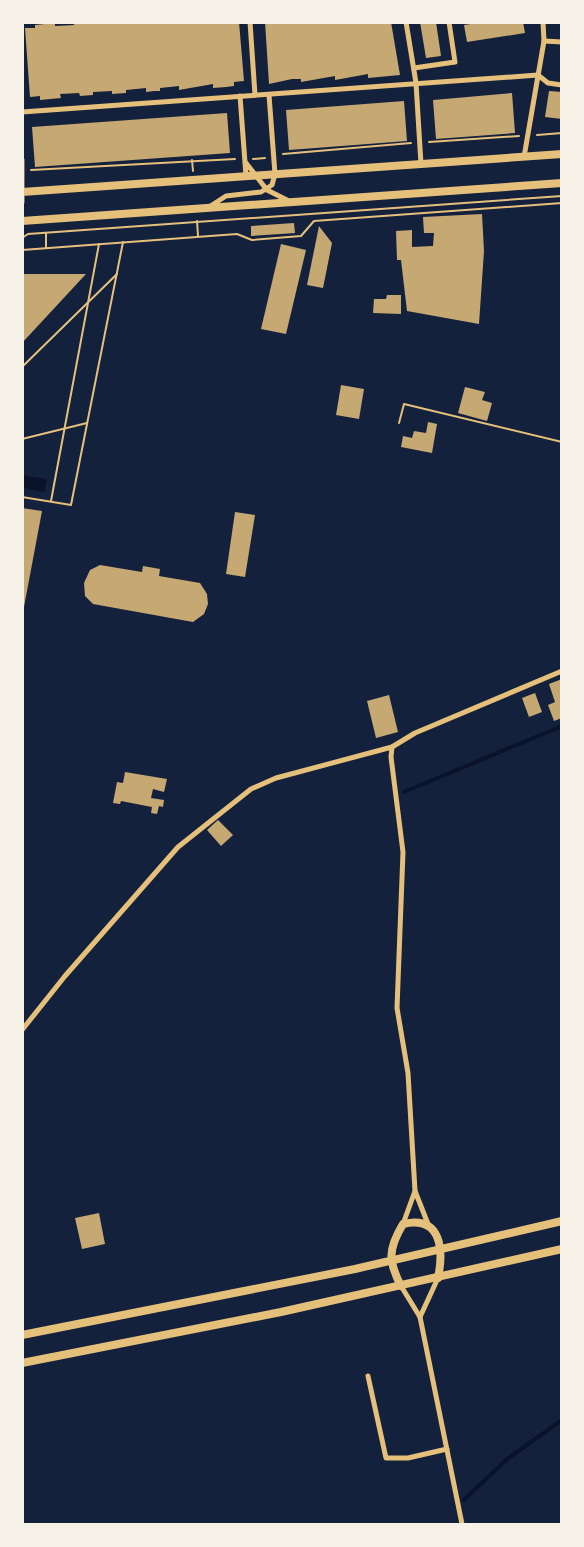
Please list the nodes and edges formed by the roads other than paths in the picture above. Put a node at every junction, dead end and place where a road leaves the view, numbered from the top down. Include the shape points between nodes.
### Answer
1 (250, 22) edge
2 (406, 22) edge
3 (449, 22) edge
4 (543, 22) edge
5 (544, 41) junction
6 (561, 42) edge
7 (414, 68) junction
8 (538, 75) junction
9 (416, 83) junction
10 (561, 85) edge
11 (255, 95) junction
12 (268, 95) junction
13 (240, 96) junction
14 (22, 112) edge
15 (561, 154) edge
16 (524, 157) junction
17 (22, 160) edge
18 (421, 164) junction
19 (23, 170) edge
20 (275, 174) junction
21 (250, 176) junction
22 (561, 183) edge
23 (267, 190) junction
24 (23, 192) edge
25 (22, 202) edge
26 (294, 202) junction
27 (207, 208) junction
28 (22, 221) edge
29 (561, 672) edge
30 (392, 747) junction
31 (22, 1030) edge
32 (415, 1191) junction
33 (561, 1221) edge
34 (403, 1224) junction
35 (428, 1224) junction
36 (441, 1249) junction
37 (561, 1249) edge
38 (391, 1261) junction
39 (438, 1278) junction
40 (401, 1287) junction
41 (420, 1317) junction
42 (22, 1335) edge
43 (22, 1363) edge
44 (368, 1376) dead end
45 (447, 1449) junction
46 (462, 1524) edge

1 - 11 street
2 - 7 street
3 - 7 street via 455,62
4 - 5 street
5 - 6 street
5 - 8 street
7 - 9 street
8 - 9 street
8 - 10 street via 548,83
8 - 16 street
9 - 12 street
9 - 18 street
11 - 12 street
11 - 13 street
12 - 20 street
13 - 14 street
13 - 21 street via 244,159
15 - 16 main road
16 - 18 main road
17 - 19 street
18 - 20 main road
19 - 24 street
20 - 21 main road
20 - 23 street
21 - 23 street
21 - 24 main road
22 - 26 main road
23 - 26 street
23 - 27 street via 230,194
24 - 25 street
26 - 27 main road
27 - 28 main road
29 - 30 street via 415,733
30 - 31 street via 261,783 217,815 178,847
30 - 32 street via 403,852 397,1008 408,1073
32 - 34 street
32 - 35 street
33 - 36 main road
34 - 35 main road
34 - 38 main road via 392,1242
35 - 36 main road
36 - 38 main road
36 - 39 main road
37 - 39 main road
38 - 40 main road
38 - 42 main road
39 - 40 main road
39 - 41 street
40 - 41 street
40 - 43 main road
41 - 45 street
44 - 45 street via 386,1458 408,1458
45 - 46 street

